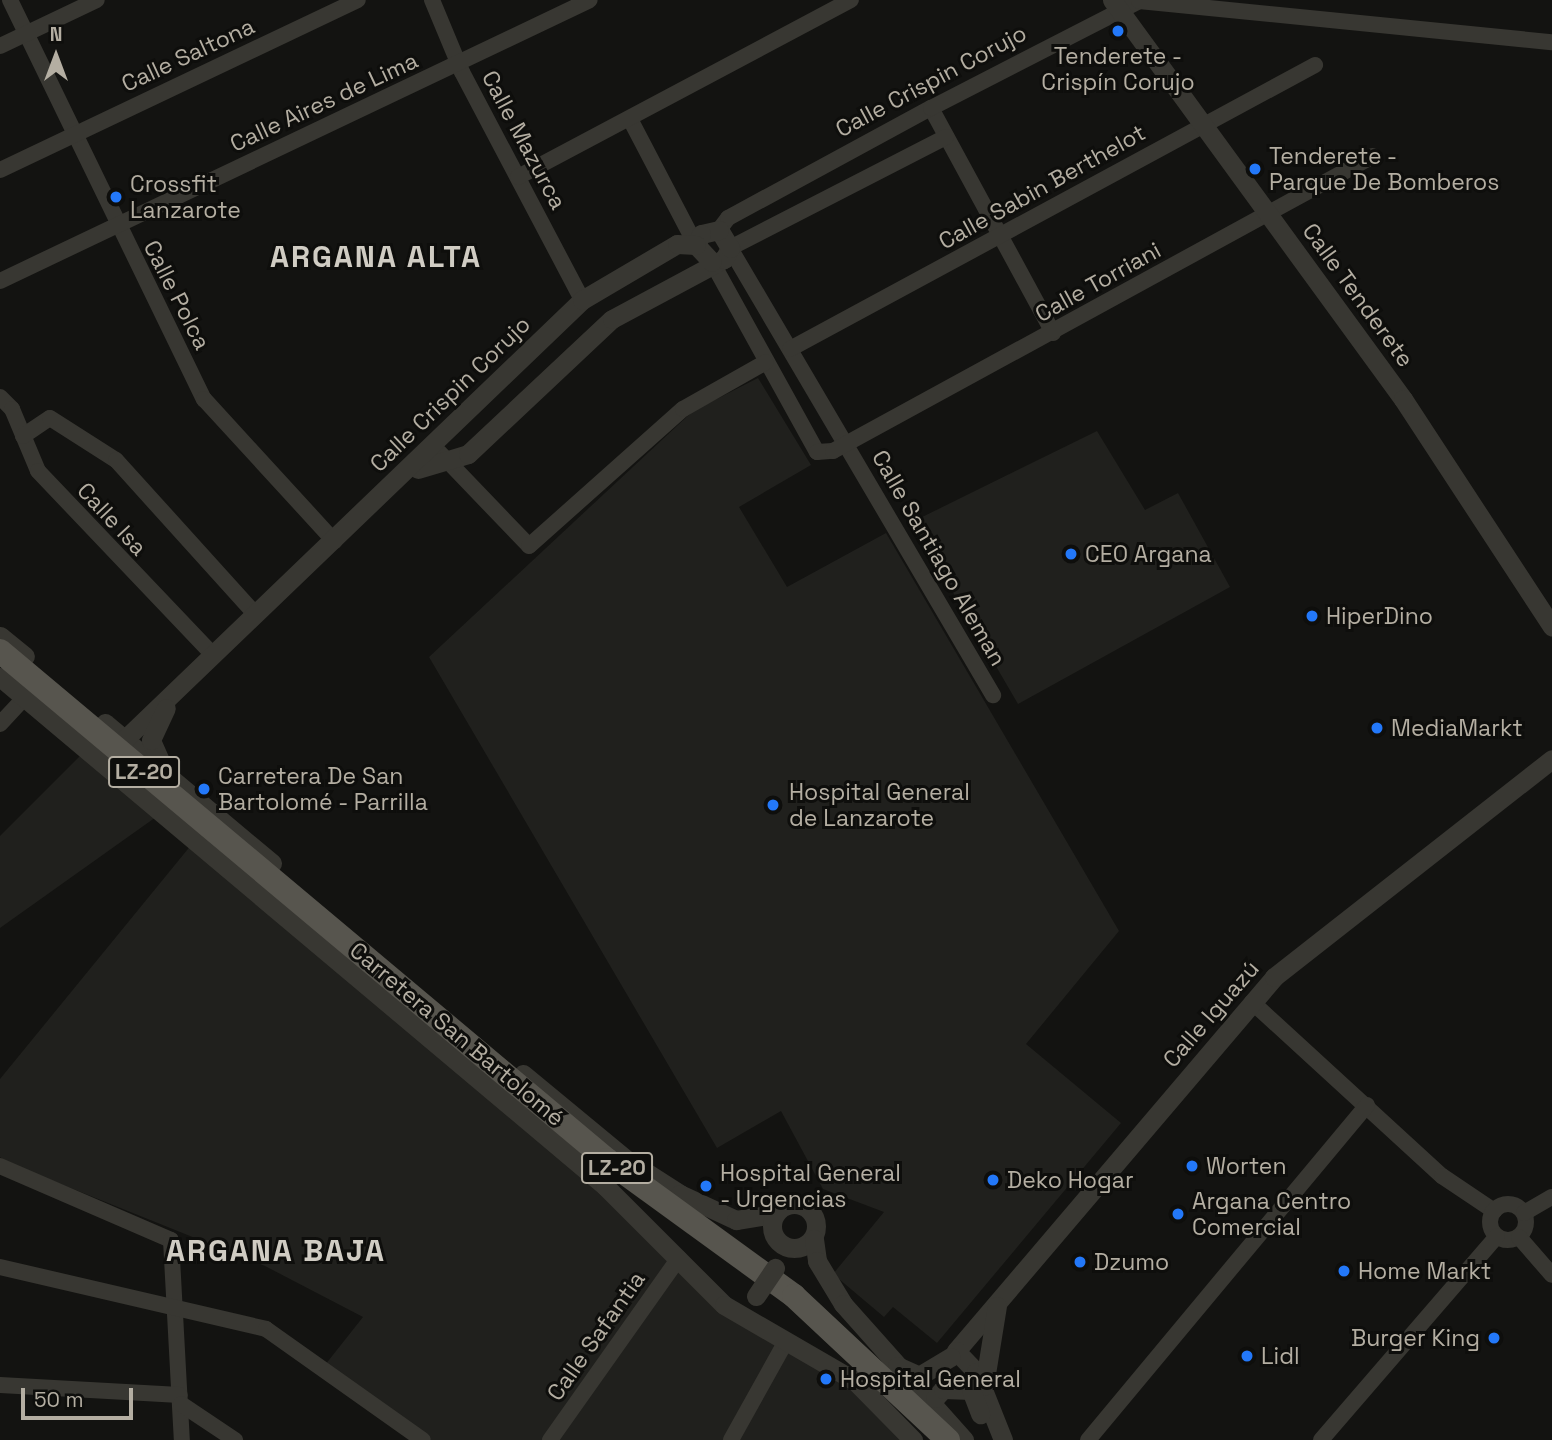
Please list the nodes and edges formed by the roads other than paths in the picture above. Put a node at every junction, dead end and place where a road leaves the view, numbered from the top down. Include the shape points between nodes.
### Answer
1 (10, 0) edge
2 (97, 0) edge
3 (358, 0) edge
4 (432, 0) edge
5 (590, 0) edge
6 (851, 0) edge
7 (1292, 0) edge
8 (1115, 4) edge
9 (1301, 17) junction
10 (27, 33) junction
11 (1552, 42) edge
12 (0, 46) edge
13 (461, 63) junction
14 (1315, 65) dead end
15 (931, 108) junction
16 (630, 119) junction
17 (1203, 124) junction
18 (74, 133) junction
19 (946, 137) junction
20 (1373, 156) dead end
21 (0, 170) edge
22 (519, 177) junction
23 (1269, 214) junction
24 (116, 224) junction
25 (719, 230) junction
26 (1000, 236) junction
27 (696, 245) junction
28 (730, 248) junction
29 (712, 262) junction
30 (0, 281) edge
31 (582, 300) junction
32 (1053, 333) junction
33 (790, 349) junction
34 (766, 362) junction
35 (0, 397) edge
36 (23, 436) junction
37 (436, 439) junction
38 (844, 444) junction
39 (449, 463) junction
40 (418, 469) joint
41 (382, 496) junction
42 (334, 541) junction
43 (256, 615) junction
44 (1552, 627) edge
45 (0, 636) edge
46 (0, 651) edge
47 (214, 656) junction
48 (0, 662) edge
49 (0, 677) edge
50 (993, 695) dead end
51 (24, 698) junction
52 (172, 699) junction
53 (0, 724) edge
54 (125, 739) junction
55 (1552, 760) edge
56 (176, 782) junction
57 (1252, 1002) junction
58 (1367, 1105) junction
59 (0, 1166) edge
60 (1552, 1197) edge
61 (1494, 1211) junction
62 (1524, 1213) junction
63 (775, 1214) junction
64 (1497, 1236) junction
65 (1519, 1237) junction
66 (814, 1239) junction
67 (787, 1248) junction
68 (679, 1258) junction
69 (0, 1267) edge
70 (1552, 1275) edge
71 (998, 1301) junction
72 (176, 1309) junction
73 (744, 1317) junction
74 (786, 1341) junction
75 (954, 1354) junction
76 (892, 1363) junction
77 (0, 1385) edge
78 (977, 1390) junction
79 (180, 1399) junction
80 (936, 1406) junction
81 (182, 1440) edge
82 (235, 1440) edge
83 (423, 1440) edge
84 (550, 1440) edge
85 (731, 1440) edge
86 (913, 1440) edge
87 (938, 1440) edge
88 (948, 1440) edge
89 (964, 1440) edge
90 (992, 1440) edge
91 (1003, 1440) edge
92 (1088, 1440) edge
93 (1321, 1440) edge

1 - 10 street, Calle Polca
2 - 10 street
3 - 18 street, Calle Saltona
4 - 13 street, Calle Mazurca
5 - 13 street, Calle Aires de Lima
6 - 16 street
7 - 9 street
8 - 9 street, Calle Crispin Corujo via 1139,1
8 - 15 street, Calle Crispin Corujo
8 - 17 street, Calle Tenderete
9 - 11 street, Calle Crispin Corujo
10 - 12 street
10 - 18 street, Calle Polca
13 - 22 street, Calle Mazurca
13 - 24 street, Calle Aires de Lima
14 - 17 street, Calle Sabin Berthelot
15 - 19 street
15 - 25 street, Calle Crispin Corujo via 728,218
16 - 22 street
16 - 27 street
17 - 23 street, Calle Tenderete
17 - 26 street, Calle Sabin Berthelot
18 - 21 street, Calle Saltona
18 - 24 street, Calle Polca
19 - 26 street
19 - 28 street
20 - 23 street, Calle Torriani
22 - 31 street, Calle Mazurca
23 - 32 street, Calle Torriani
23 - 44 street, Calle Tenderete via 1458,479
24 - 30 street, Calle Aires de Lima
24 - 42 street, Calle Polca via 204,399
25 - 27 street via 701,234
25 - 28 street
26 - 32 street
26 - 33 street, Calle Sabin Berthelot
27 - 29 street
27 - 31 street, Calle Crispin Corujo via 677,244
28 - 29 street, Calle Crispin Corujo
28 - 33 street, Calle Santiago Aleman
29 - 34 street, Calle Santiago Aleman
29 - 39 street, Calle Crispin Corujo via 612,319 468,454
31 - 37 street, Calle Crispin Corujo
32 - 38 street, Calle Torriani
33 - 38 street, Calle Santiago Aleman
34 - 38 street, Calle Santiago Aleman via 817,452
34 - 39 street via 683,408 529,546
35 - 36 street, Calle Isa
36 - 43 street via 50,418 116,460
36 - 47 street, Calle Isa via 38,471 67,505
37 - 39 street
37 - 41 street, Calle Crispin Corujo
38 - 50 street, Calle Santiago Aleman
39 - 40 street, Calle Crispin Corujo
40 - 41 street, Calle Crispin Corujo
41 - 42 street, Calle Crispin Corujo
42 - 43 street, Calle Crispin Corujo
43 - 47 street, Calle Crispin Corujo
45 - 54 street, Carretera San Bartolomé
46 - 88 main road, Carretera San Bartolomé / LZ-20 via 607,1160 794,1296 858,1349
47 - 52 street, Calle Crispin Corujo
48 - 87 main road, Carretera San Bartolomé / LZ-20 via 601,1165 792,1304
49 - 51 street, Carretera San Bartolomé
51 - 53 street
51 - 68 street, Carretera San Bartolomé via 595,1177
52 - 54 street, Calle Crispin Corujo
52 - 56 street, Calle Crispin Corujo via 151,740 152,752
54 - 56 street, Carretera San Bartolomé
55 - 57 street, Calle Iguazú via 1318,938
56 - 63 street, Carretera San Bartolomé via 627,1160 680,1194 736,1220
57 - 58 street
57 - 71 street, Calle Iguazú
58 - 61 street via 1442,1175
58 - 92 street
59 - 72 street via 171,1240
60 - 62 street
61 - 62 street via 1506,1204
61 - 64 street via 1490,1224
62 - 65 street
63 - 66 street via 793,1204 807,1208 817,1228
63 - 67 street via 776,1240
64 - 65 street
64 - 93 street
65 - 70 street
66 - 67 street
66 - 76 street via 824,1275
67 - 73 street, bridge
68 - 73 street, Carretera San Bartolomé
68 - 84 street, Calle Safantia
69 - 72 street
71 - 75 street, Calle Iguazú
71 - 78 street
72 - 79 street
72 - 83 street via 266,1329
73 - 74 street, Carretera San Bartolomé
74 - 85 street
74 - 86 street, Carretera San Bartolomé via 836,1368
75 - 76 street via 919,1376
75 - 78 street
75 - 80 street
76 - 80 street
77 - 79 street
78 - 80 street via 943,1390
78 - 90 street
78 - 91 street
79 - 81 street
79 - 82 street
80 - 89 street

